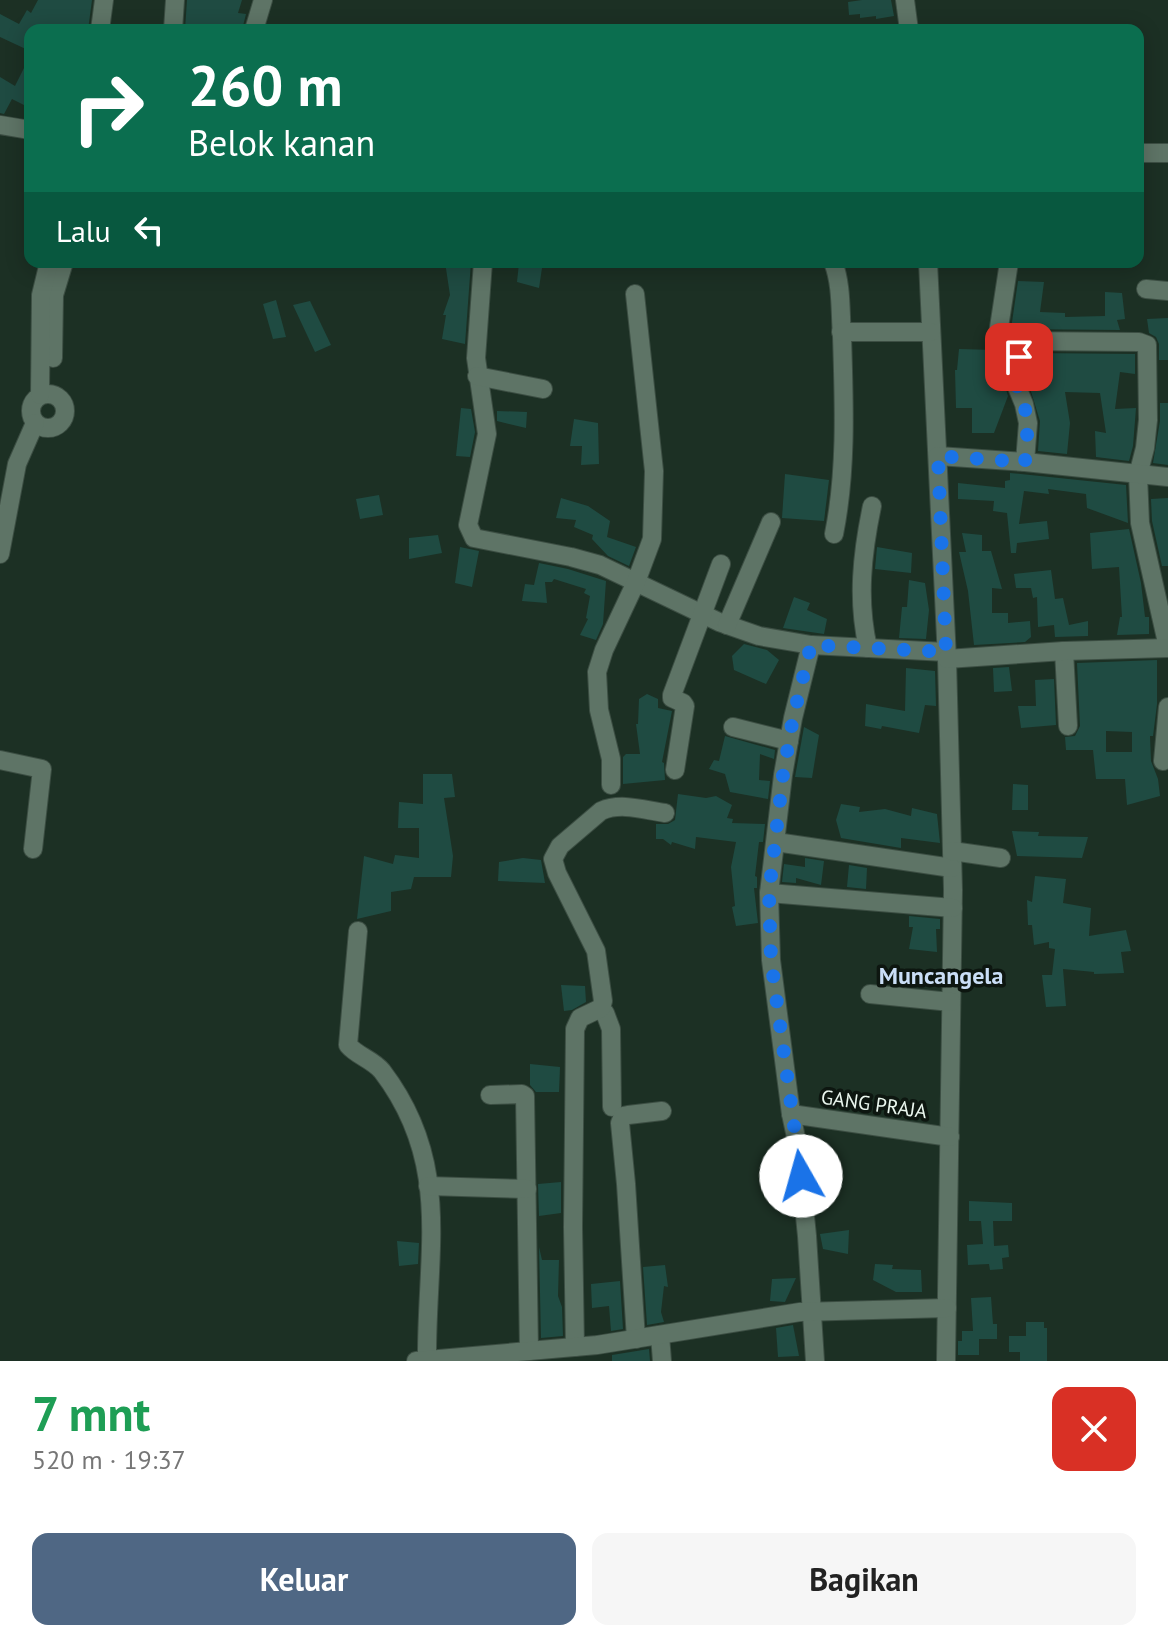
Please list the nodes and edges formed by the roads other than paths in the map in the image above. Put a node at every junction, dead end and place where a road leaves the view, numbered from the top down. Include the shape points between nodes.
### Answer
1 (104, 0) edge
2 (175, 0) edge
3 (263, 0) edge
4 (905, 0) edge
5 (101, 24) edge
6 (173, 24) edge
7 (256, 24) edge
8 (908, 24) edge
9 (0, 125) edge
10 (24, 129) edge
11 (1144, 153) edge
12 (1168, 153) edge
13 (48, 268) edge
14 (62, 268) edge
15 (483, 268) edge
16 (834, 268) edge
17 (928, 268) edge
18 (1008, 268) edge
19 (1146, 289) dead end
20 (1168, 291) edge
21 (635, 294) dead end
22 (841, 332) junction
23 (931, 332) junction
24 (1001, 341) junction
25 (477, 376) junction
26 (543, 389) dead end
27 (45, 394) junction
28 (35, 423) junction
29 (938, 456) junction
30 (1025, 462) junction
31 (1138, 475) junction
32 (1168, 477) edge
33 (872, 506) dead end
34 (771, 522) dead end
35 (834, 534) dead end
36 (0, 554) edge
37 (721, 564) dead end
38 (636, 582) junction
39 (704, 615) junction
40 (727, 625) junction
41 (811, 645) junction
42 (868, 648) junction
43 (1168, 648) edge
44 (1064, 651) junction
45 (946, 656) junction
46 (1168, 707) edge
47 (1068, 726) dead end
48 (733, 727) dead end
49 (789, 741) junction
50 (0, 760) edge
51 (1163, 761) dead end
52 (675, 770) dead end
53 (611, 785) dead end
54 (665, 813) dead end
55 (776, 842) junction
56 (33, 849) dead end
57 (1001, 858) dead end
58 (952, 860) junction
59 (769, 893) junction
60 (953, 908) junction
61 (358, 931) dead end
62 (870, 994) dead end
63 (951, 1002) junction
64 (598, 1010) junction
65 (490, 1095) dead end
66 (612, 1107) dead end
67 (662, 1111) dead end
68 (791, 1114) junction
69 (950, 1137) junction
70 (428, 1186) junction
71 (527, 1189) junction
72 (947, 1308) junction
73 (813, 1311) junction
74 (660, 1335) junction
75 (636, 1339) junction
76 (575, 1347) junction
77 (537, 1354) edge
78 (427, 1360) edge
79 (416, 1361) edge
80 (662, 1361) edge
81 (815, 1361) edge
82 (946, 1361) edge

1 - 5 street
2 - 6 street
3 - 7 street
4 - 8 street
9 - 10 street
11 - 12 street
13 - 27 street via 41,295
14 - 27 street via 54,295 55,342
15 - 25 street
16 - 22 street
17 - 23 street
18 - 24 street via 998,325
19 - 20 street
21 - 38 street via 654,486 652,539
22 - 23 street
22 - 35 street via 843,471
23 - 29 street
24 - 30 street via 1013,346 1019,357 1017,387 1028,423
24 - 31 street via 1144,342 1148,420
25 - 26 street
25 - 38 street via 487,434 468,525 471,535 600,565
27 - 28 street via 32,403
27 - 28 street via 60,398 63,419 56,427
28 - 36 street via 17,464
29 - 30 street
29 - 45 street
30 - 31 street
31 - 32 street
31 - 43 street via 1140,523
33 - 42 street via 861,578
34 - 40 street
37 - 39 street
38 - 39 street
38 - 53 street via 597,672
39 - 40 street
39 - 52 street via 672,695 685,706
40 - 41 street
41 - 42 street
41 - 49 street
42 - 45 street
43 - 44 street
44 - 45 street
44 - 47 street
45 - 58 street
46 - 51 street
48 - 49 street
49 - 55 street
50 - 56 street via 42,769
54 - 64 street via 609,807 560,846 553,859 596,951 603,1001
55 - 58 street
55 - 59 street
57 - 58 street
58 - 60 street
59 - 60 street
59 - 68 street via 771,960
60 - 63 street
61 - 70 street via 348,1045 374,1062 401,1101 421,1141
62 - 63 street
63 - 69 street
64 - 66 street via 605,1013 611,1029
64 - 76 street via 577,1022 574,1053
65 - 71 street via 525,1095
67 - 75 street via 623,1116 620,1123
68 - 69 street, GANG PRAJA
68 - 73 street
69 - 72 street
70 - 71 street
70 - 78 street via 433,1226
71 - 77 street
72 - 73 street
72 - 82 street
73 - 74 street
73 - 81 street
74 - 75 street
74 - 80 street
75 - 76 street
76 - 77 street
77 - 78 street
78 - 79 street

